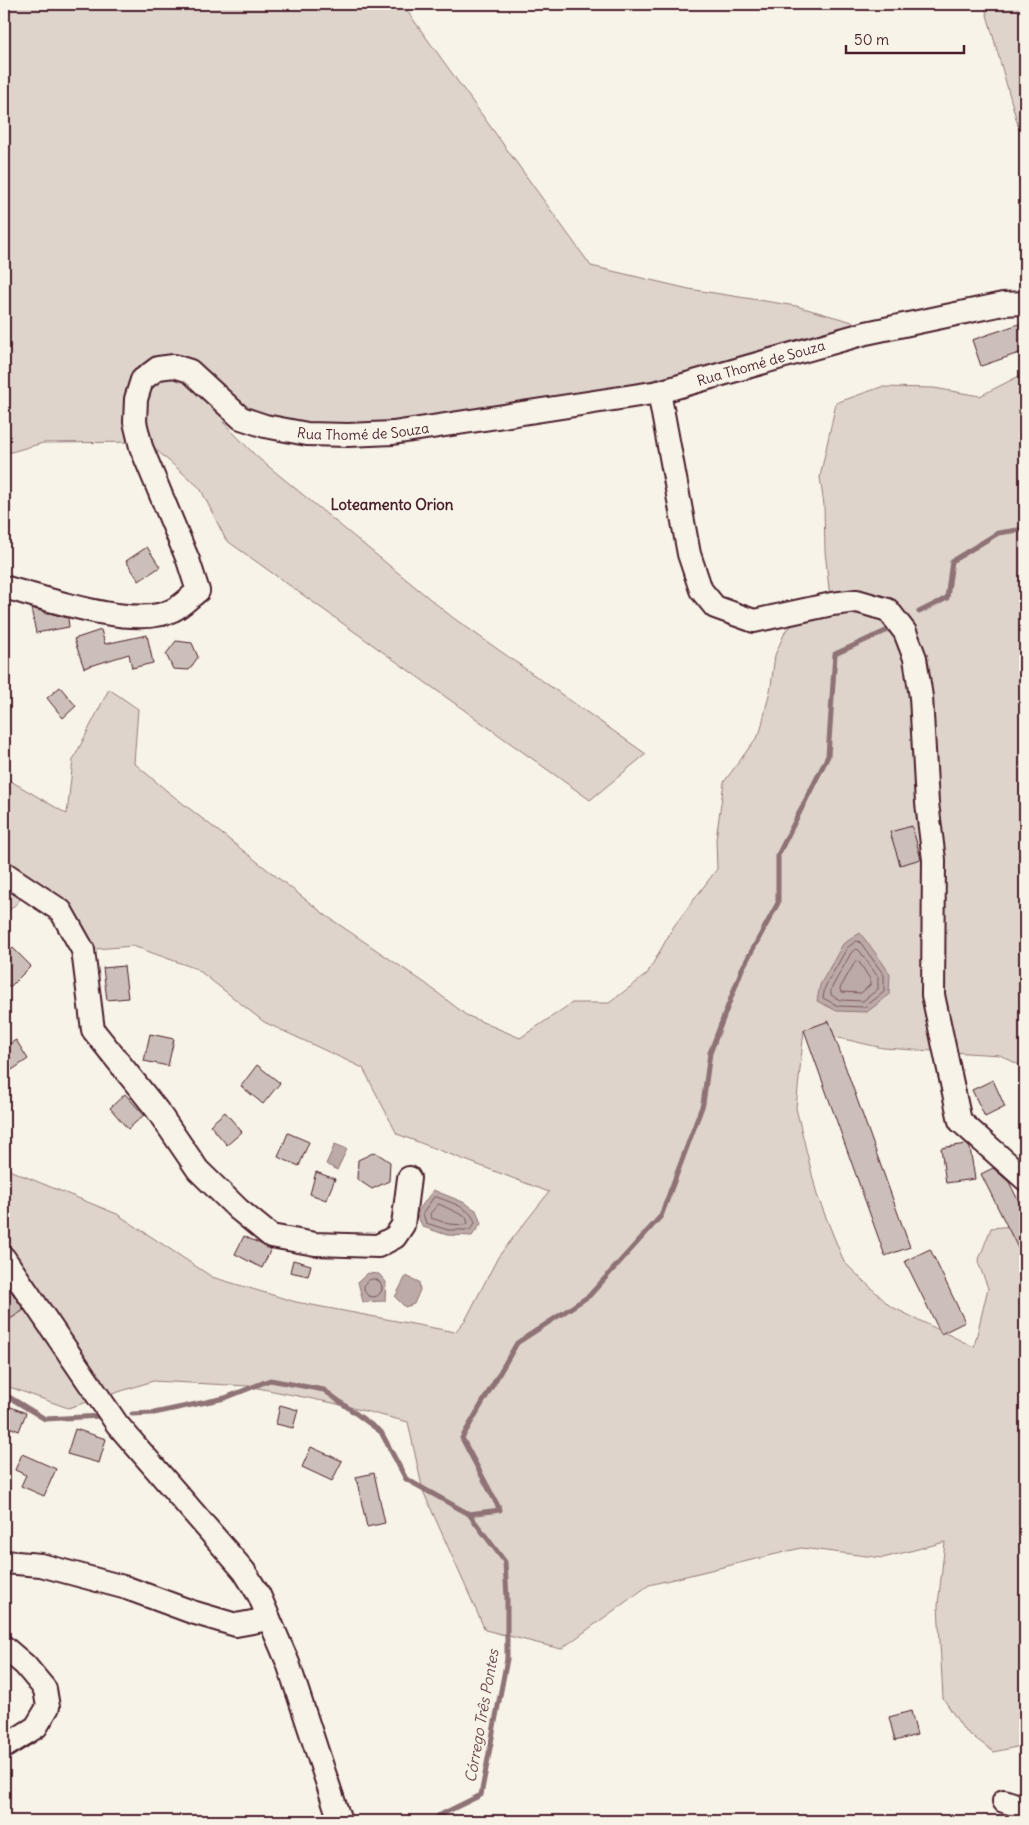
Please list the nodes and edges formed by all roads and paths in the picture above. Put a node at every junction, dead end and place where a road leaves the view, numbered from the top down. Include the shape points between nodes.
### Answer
1 (1025, 302) edge
2 (659, 392) junction
3 (4, 587) edge
4 (4, 873) edge
5 (409, 1178) dead end
6 (1025, 1179) edge
7 (4, 1258) edge
8 (4, 1562) edge
9 (269, 1619) junction
10 (4, 1647) edge
11 (4, 1748) edge
12 (1004, 1801) dead end
13 (1025, 1808) edge
14 (340, 1821) edge

1 - 2 street, Rua Thomé de Souza via 866,333
2 - 3 street, Rua Thomé de Souza via 393,433 307,434 241,418 190,370 174,366 158,368 142,380 136,399 135,422 141,447 198,591 173,611 146,617 109,615
2 - 6 street via 689,554 701,590 715,607 754,621 857,601 888,610 905,632 915,658 921,696 926,794 934,860 933,995 956,1104 960,1121
4 - 5 street via 61,911 83,950 93,1030 157,1110 198,1170 271,1236 316,1244 378,1246 395,1237 403,1225
7 - 9 street via 117,1424 244,1571
8 - 9 street via 41,1565 127,1588 236,1625
9 - 14 street via 288,1663
10 - 11 street via 45,1689 48,1707 36,1727
12 - 13 street

